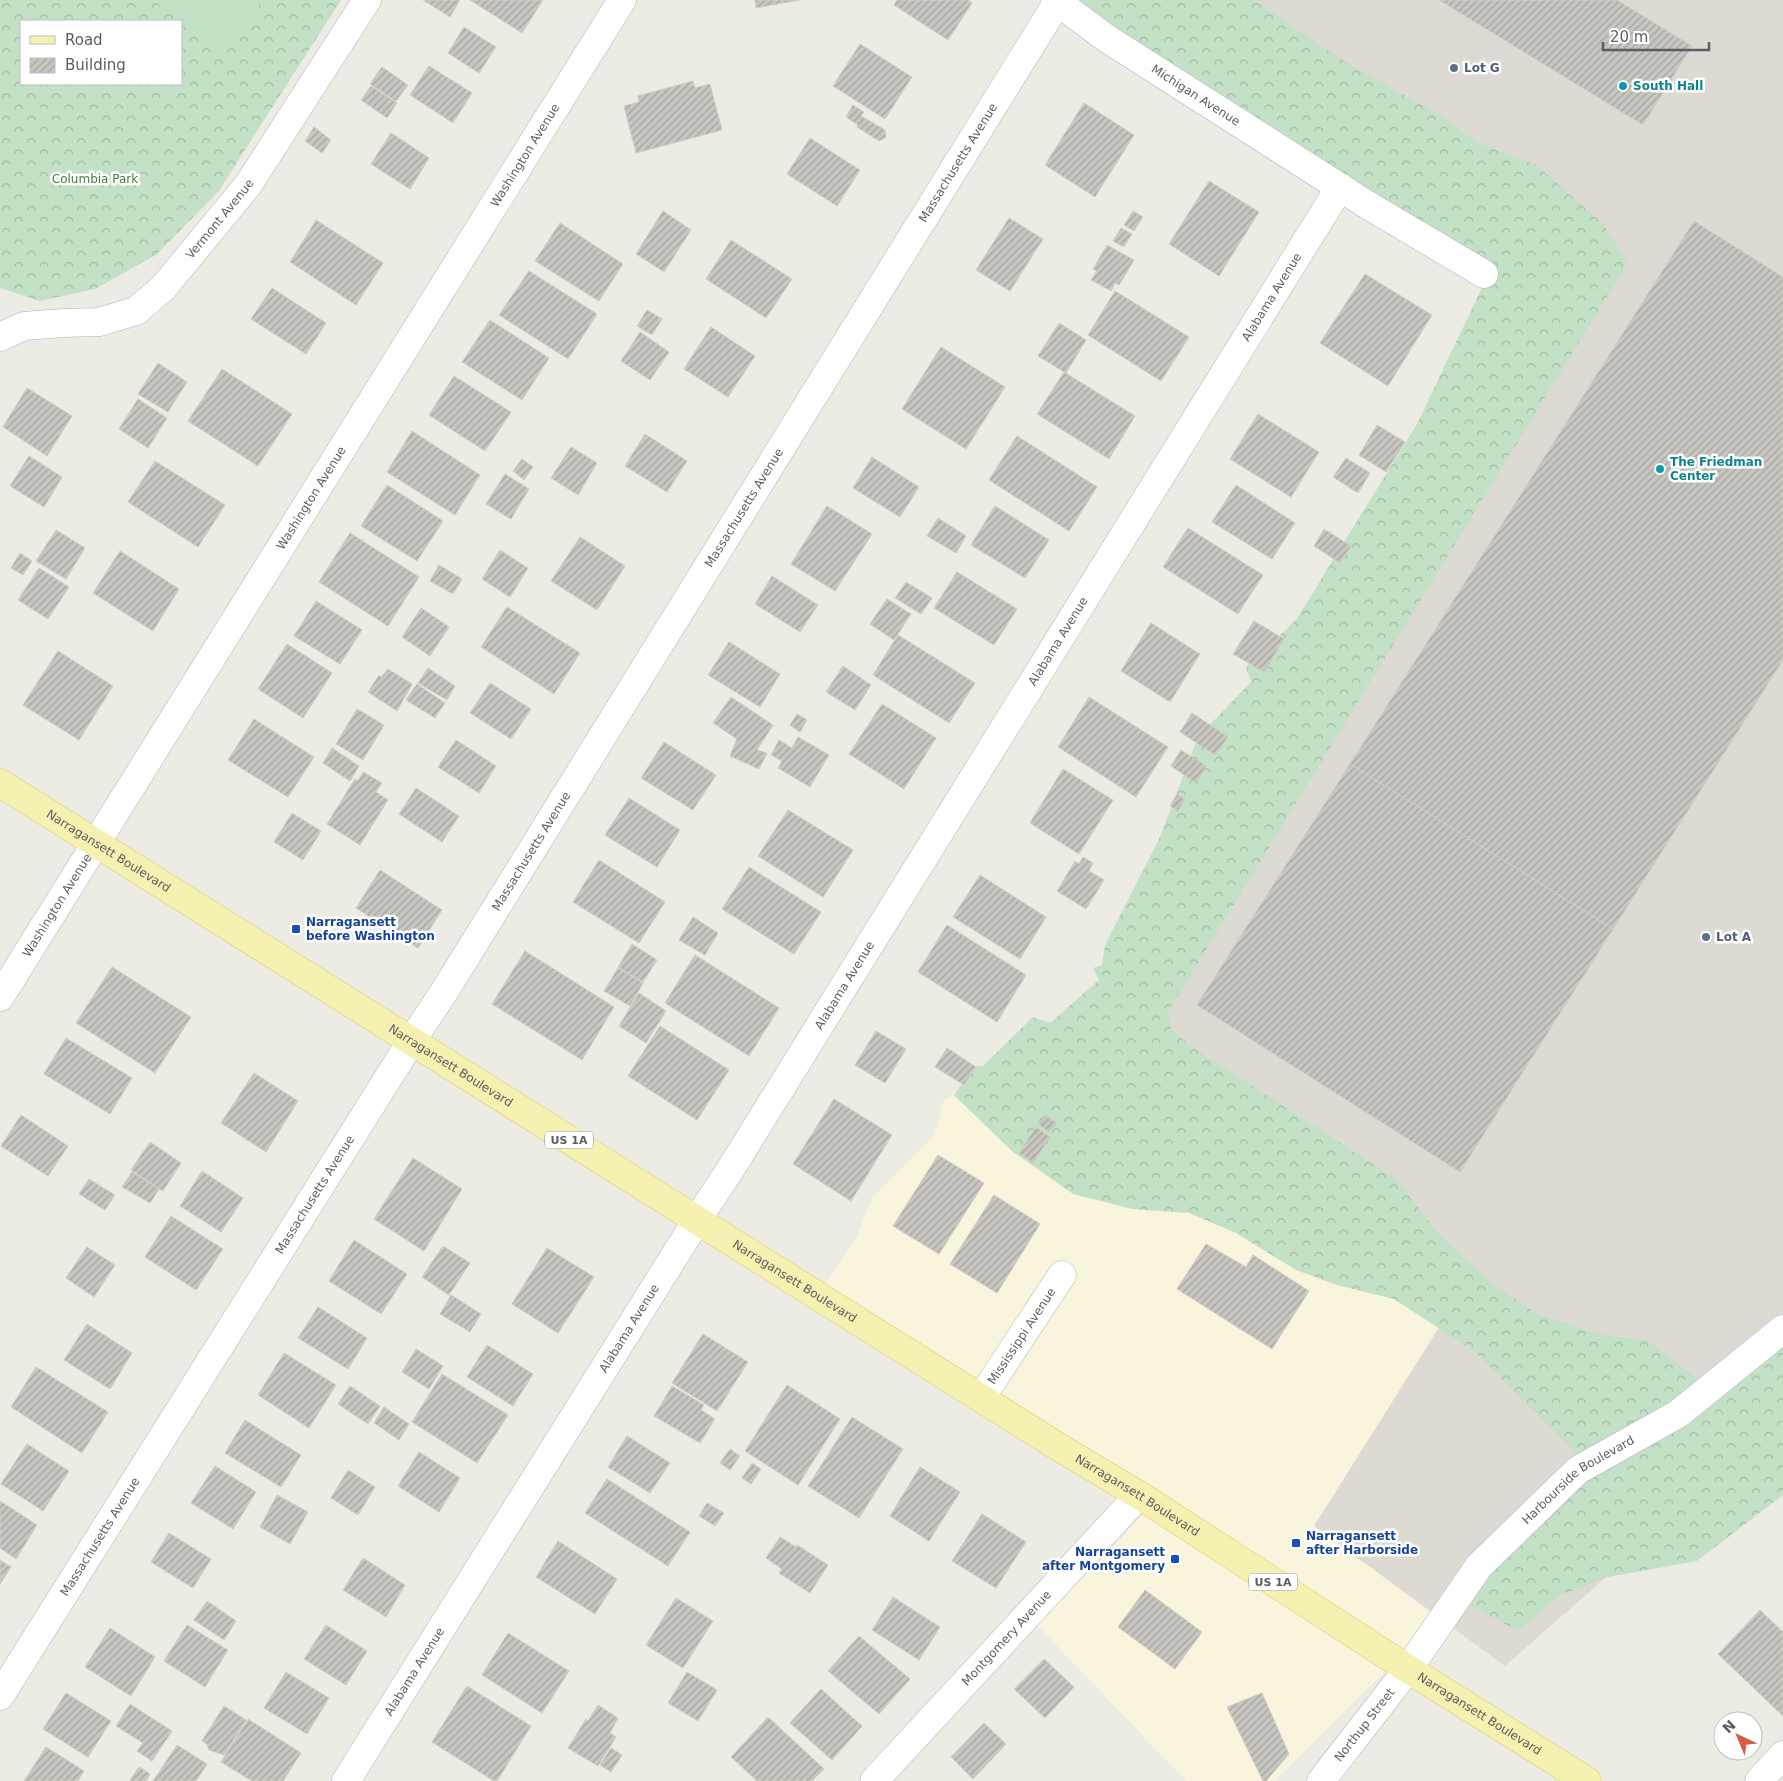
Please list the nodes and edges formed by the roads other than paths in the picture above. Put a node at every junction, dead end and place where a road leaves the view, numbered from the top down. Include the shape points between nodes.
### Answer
1 (367, 0) edge
2 (622, 0) edge
3 (1056, 1) edge
4 (1340, 187) junction
5 (1484, 274) dead end
6 (0, 336) edge
7 (0, 783) edge
8 (96, 843) junction
9 (0, 997) edge
10 (412, 1040) junction
11 (697, 1220) junction
12 (1062, 1275) dead end
13 (1783, 1329) edge
14 (981, 1398) junction
15 (1139, 1495) junction
16 (1408, 1668) junction
17 (0, 1696) edge
18 (1783, 1755) edge
19 (346, 1781) edge
20 (874, 1781) edge
21 (1321, 1781) edge
22 (1588, 1781) edge
23 (1759, 1781) edge

1 - 6 street, Vermont Avenue via 248,185 163,288 136,311 100,322 24,326
2 - 8 street, Washington Avenue
3 - 4 street, Michigan Avenue via 1106,38
3 - 10 street, Massachusetts Avenue
4 - 5 street, Michigan Avenue
4 - 11 street, Alabama Avenue
7 - 8 main road, Narragansett Boulevard / US 1A
8 - 9 street, Washington Avenue
8 - 10 main road, Narragansett Boulevard / US 1A
10 - 11 main road, Narragansett Boulevard / US 1A
10 - 17 street, Massachusetts Avenue
11 - 14 main road, Narragansett Boulevard / US 1A
11 - 19 street, Alabama Avenue
12 - 14 street, Mississippi Avenue
13 - 16 street, Harbourside Boulevard via 1678,1414 1578,1470 1479,1566
14 - 15 main road, Narragansett Boulevard / US 1A
15 - 16 main road, Narragansett Boulevard / US 1A
15 - 20 street, Montgomery Avenue
16 - 21 street, Northup Street
16 - 22 main road, Narragansett Boulevard / US 1A
18 - 23 street

